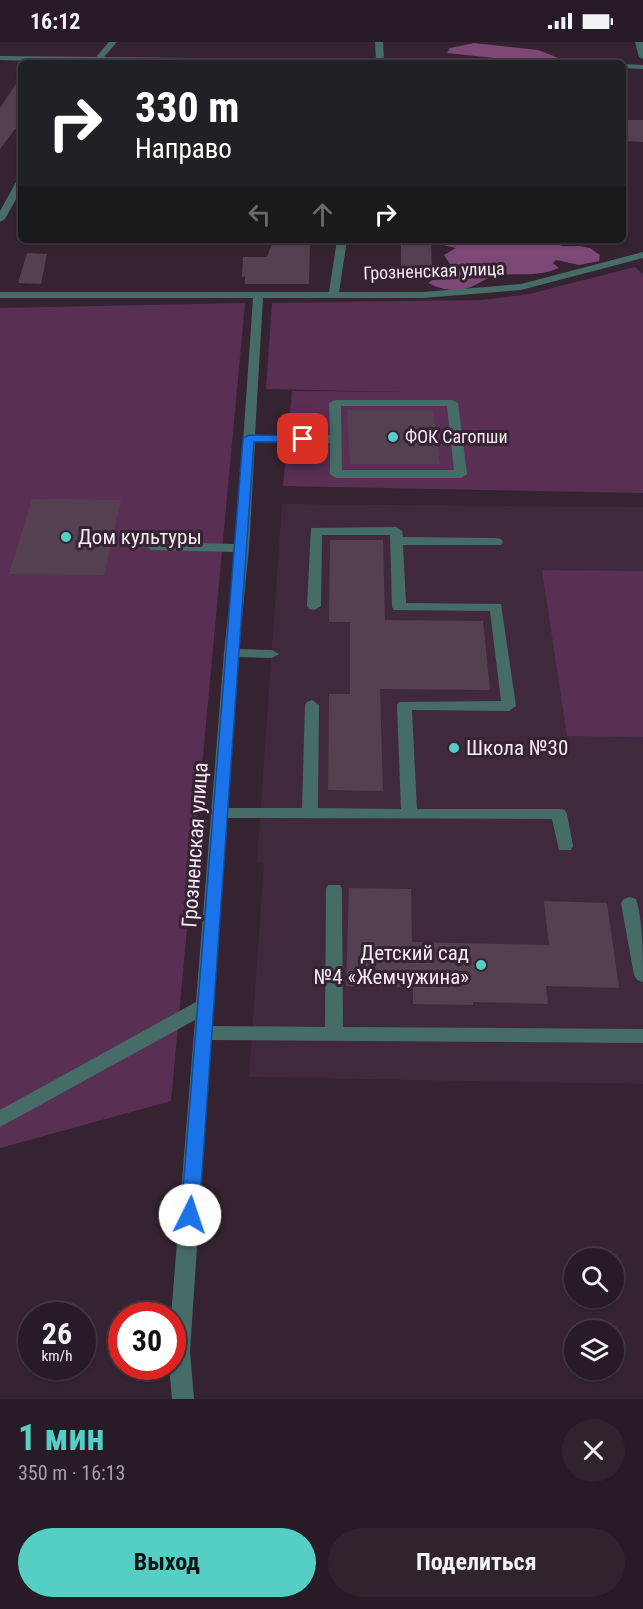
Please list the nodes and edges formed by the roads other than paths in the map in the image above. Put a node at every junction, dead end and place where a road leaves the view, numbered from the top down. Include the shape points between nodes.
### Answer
1 (113, 42) edge
2 (379, 42) edge
3 (639, 42) edge
4 (643, 57) edge
5 (0, 58) edge
6 (65, 60) edge
7 (98, 60) edge
8 (380, 60) edge
9 (626, 66) edge
10 (643, 67) edge
11 (18, 187) edge
12 (0, 219) edge
13 (342, 243) edge
14 (643, 255) edge
15 (258, 294) junction
16 (334, 294) junction
17 (0, 295) edge
18 (249, 438) junction
19 (335, 439) junction
20 (396, 541) junction
21 (496, 542) dead end
22 (152, 546) dead end
23 (242, 548) junction
24 (314, 606) dead end
25 (231, 653) junction
26 (272, 654) dead end
27 (312, 705) dead end
28 (220, 813) junction
29 (310, 813) junction
30 (409, 814) junction
31 (565, 846) dead end
32 (334, 889) dead end
33 (630, 903) dead end
34 (643, 975) edge
35 (206, 1005) junction
36 (204, 1033) junction
37 (334, 1034) junction
38 (643, 1036) edge
39 (0, 1119) edge
40 (183, 1399) edge

1 - 7 street
2 - 8 street
3 - 4 street
5 - 6 street
9 - 10 street
11 - 12 street
13 - 16 street
14 - 16 street, Грозненская улица via 521,287 423,295
15 - 16 street, Грозненская улица
15 - 17 street, Грозненская улица
15 - 18 street, Грозненская улица
18 - 19 street
18 - 23 street, Грозненская улица
19 - 19 street via 335,403 452,403 461,474 336,474
20 - 21 street
20 - 24 street via 396,531 316,531
20 - 30 street via 399,607 496,607 509,706 404,705
22 - 23 street
23 - 25 street, Грозненская улица
25 - 26 street
25 - 28 street, Грозненская улица
27 - 29 street
28 - 29 street
28 - 35 street, Грозненская улица
29 - 30 street
30 - 31 street via 559,814
32 - 37 street
33 - 34 street
35 - 36 street, Грозненская улица
35 - 39 street
36 - 37 street
36 - 40 street, Грозненская улица via 179,1351
37 - 38 street

